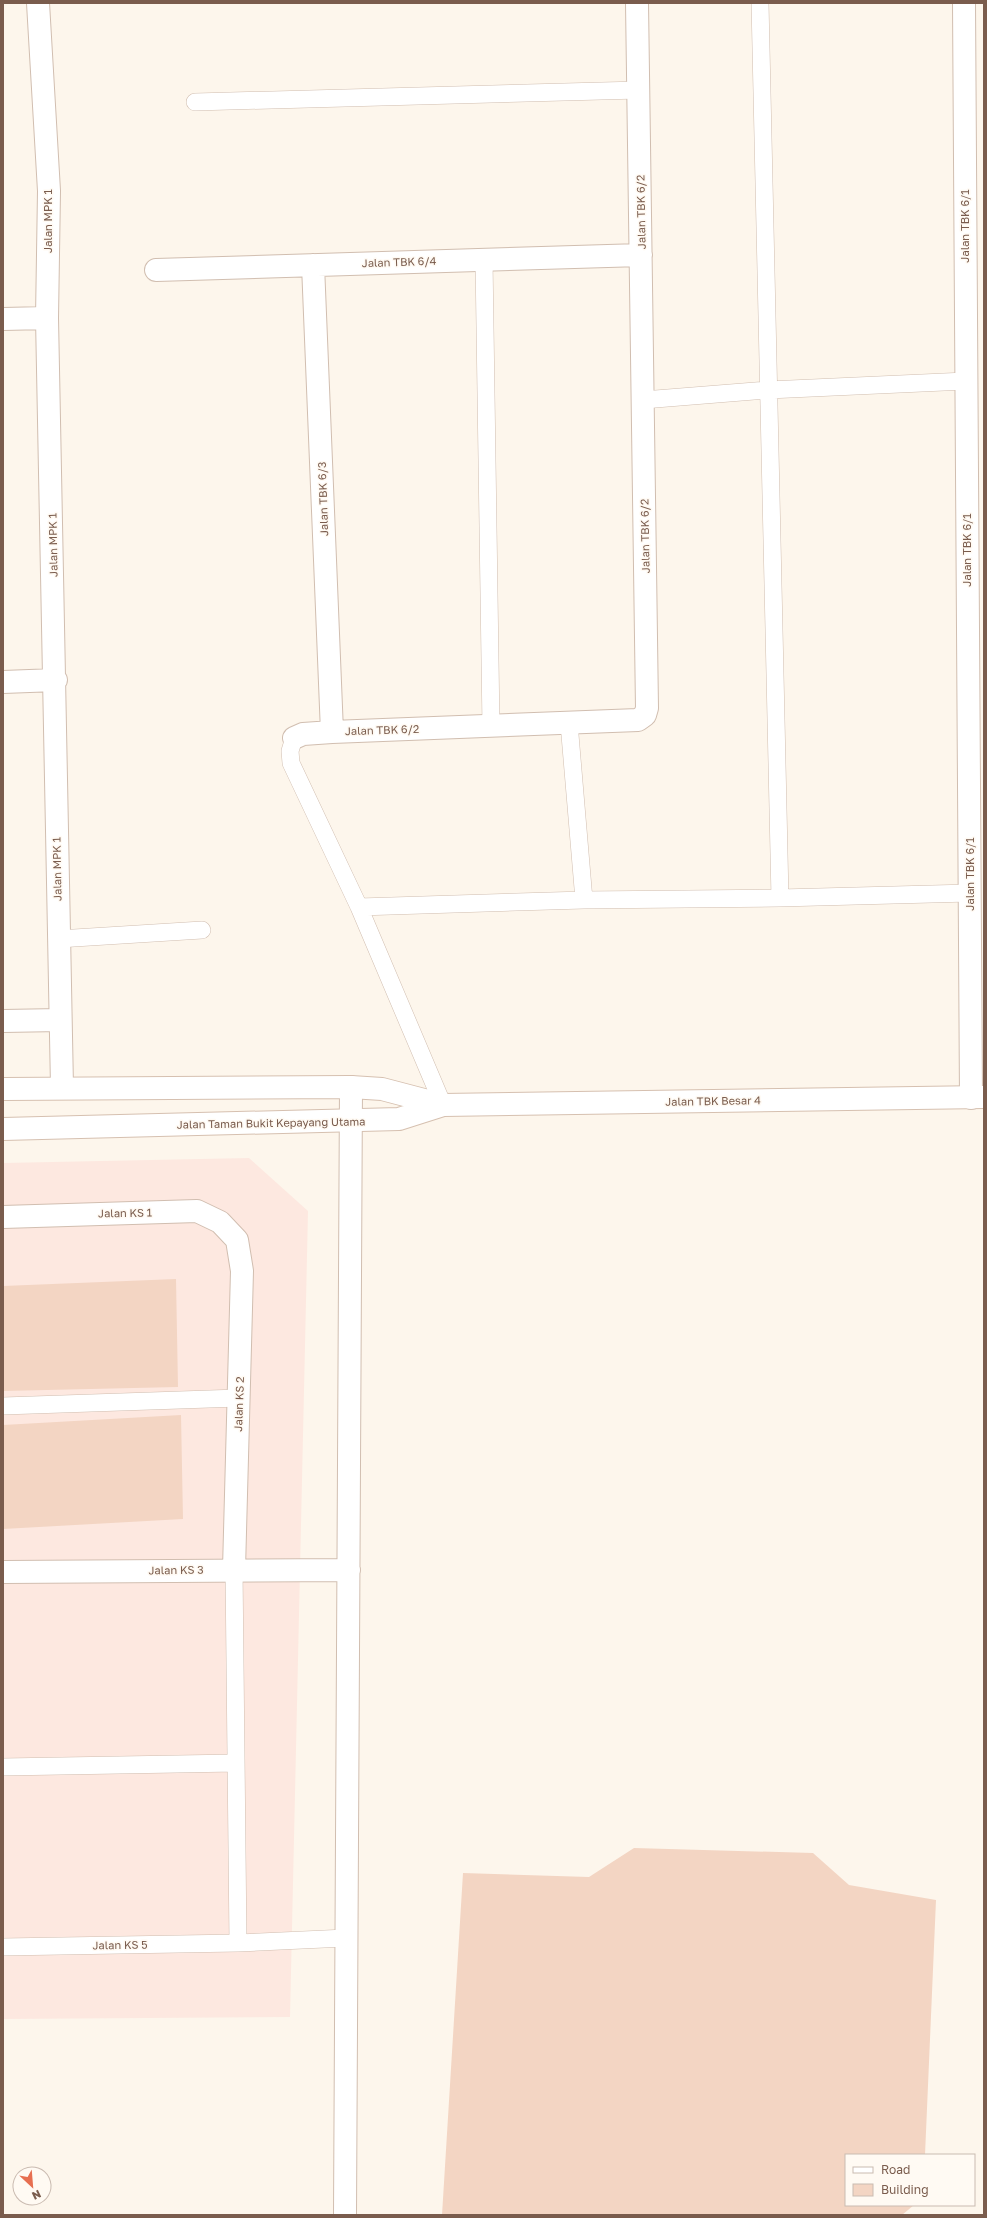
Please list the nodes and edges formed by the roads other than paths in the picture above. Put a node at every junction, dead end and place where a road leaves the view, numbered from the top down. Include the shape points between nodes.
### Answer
1 (38, 3) edge
2 (637, 3) edge
3 (760, 3) edge
4 (964, 3) edge
5 (639, 90) junction
6 (196, 102) dead end
7 (641, 255) junction
8 (484, 260) junction
9 (313, 265) junction
10 (156, 270) dead end
11 (47, 318) junction
12 (3, 319) edge
13 (966, 381) junction
14 (768, 390) junction
15 (643, 400) junction
16 (56, 680) junction
17 (3, 682) edge
18 (569, 723) junction
19 (491, 726) junction
20 (332, 732) junction
21 (294, 738) joint
22 (970, 893) junction
23 (780, 898) junction
24 (584, 900) junction
25 (359, 907) junction
26 (202, 930) dead end
27 (58, 939) junction
28 (60, 1020) junction
29 (3, 1021) edge
30 (62, 1087) junction
31 (351, 1087) junction
32 (3, 1089) edge
33 (977, 1097) edge
34 (443, 1104) junction
35 (351, 1121) junction
36 (3, 1129) edge
37 (3, 1216) edge
38 (238, 1240) joint
39 (239, 1398) junction
40 (3, 1406) edge
41 (234, 1569) junction
42 (348, 1570) junction
43 (3, 1572) edge
44 (236, 1763) junction
45 (3, 1767) edge
46 (346, 1938) junction
47 (238, 1943) junction
48 (3, 1948) edge
49 (345, 2215) edge

1 - 11 street, Jalan MPK 1 via 49,191
2 - 5 street, Jalan TBK 6/2
3 - 14 lane
4 - 13 street, Jalan TBK 6/1
5 - 6 lane
5 - 7 street, Jalan TBK 6/2
7 - 8 street, Jalan TBK 6/4
7 - 15 street, Jalan TBK 6/2
8 - 9 street, Jalan TBK 6/4
8 - 19 lane
9 - 10 street, Jalan TBK 6/4
9 - 20 street, Jalan TBK 6/3
11 - 12 street
11 - 16 street, Jalan MPK 1
13 - 14 lane
13 - 22 street, Jalan TBK 6/1
14 - 15 lane
14 - 23 lane
15 - 18 street, Jalan TBK 6/2 via 647,708 645,715 638,720
16 - 17 street
16 - 27 street, Jalan MPK 1
18 - 19 street, Jalan TBK 6/2
18 - 24 lane
19 - 20 street, Jalan TBK 6/2
20 - 21 street, Jalan TBK 6/2 via 303,734
21 - 25 lane via 290,750 291,763
22 - 23 lane
22 - 33 street, Jalan TBK 6/1
23 - 24 lane
24 - 25 lane
25 - 34 lane
26 - 27 lane
27 - 28 street, Jalan MPK 1
28 - 29 street
28 - 30 street, Jalan MPK 1
30 - 31 street
30 - 32 street
31 - 34 street via 382,1089
31 - 35 street
33 - 34 street, Jalan TBK Besar 4
34 - 35 street, Jalan Taman Bukit Kepayang Utama via 399,1120
35 - 36 street, Jalan Taman Bukit Kepayang Utama
35 - 42 street
37 - 38 street, Jalan KS 1 via 197,1212 220,1222
38 - 39 street, Jalan KS 2 via 242,1271
39 - 40 lane
39 - 41 street, Jalan KS 2
41 - 42 street, Jalan KS 3
41 - 43 street, Jalan KS 3
41 - 44 lane
42 - 46 street
44 - 45 lane
44 - 47 lane
46 - 47 lane, Jalan KS 5
46 - 49 street
47 - 48 lane, Jalan KS 5

